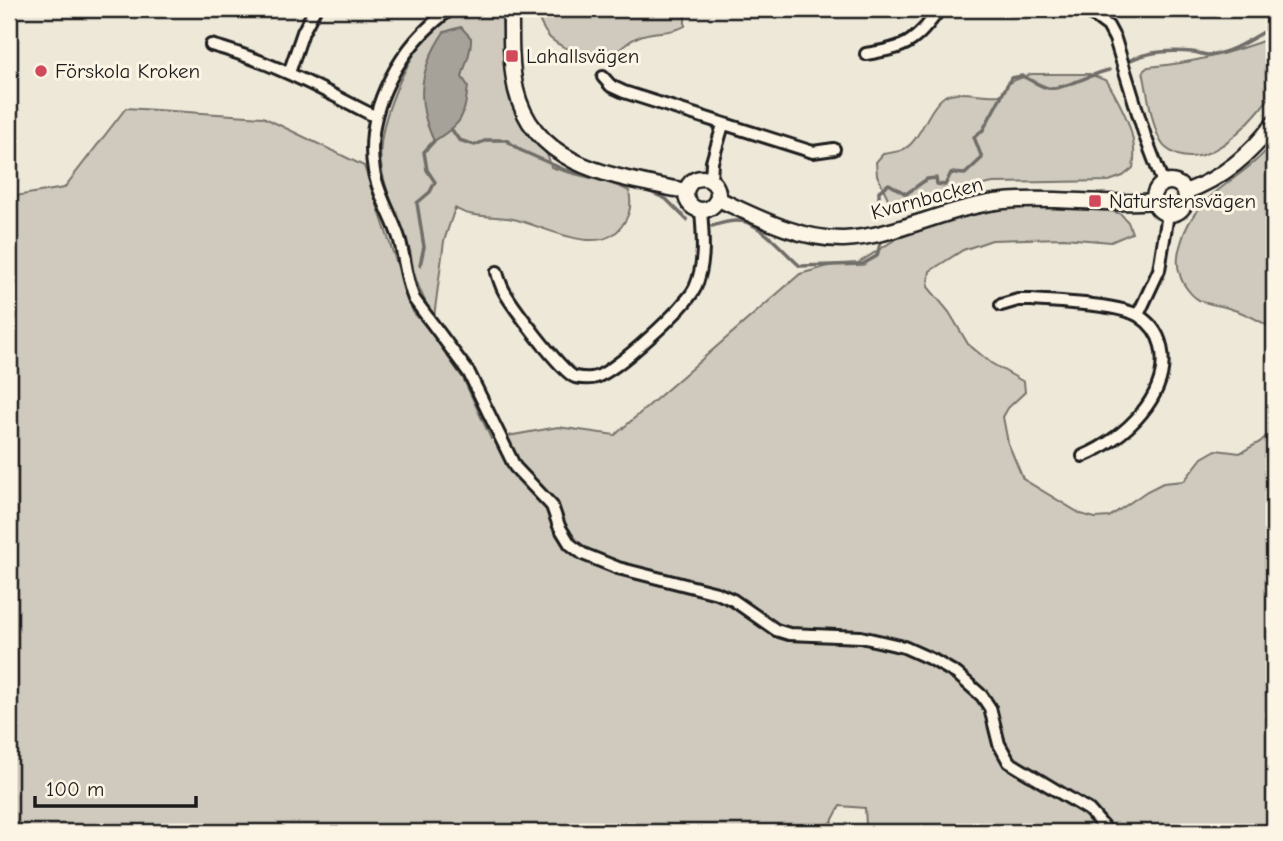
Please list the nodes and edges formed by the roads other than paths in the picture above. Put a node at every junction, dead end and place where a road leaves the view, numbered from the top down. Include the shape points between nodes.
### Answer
1 (315, 9) edge
2 (451, 9) edge
3 (511, 9) edge
4 (940, 9) edge
5 (1085, 9) edge
6 (211, 46) dead end
7 (866, 54) dead end
8 (289, 72) junction
9 (603, 77) dead end
10 (376, 117) junction
11 (1274, 123) edge
12 (723, 125) junction
13 (834, 149) dead end
14 (711, 180) junction
15 (1163, 183) junction
16 (686, 191) junction
17 (1185, 192) junction
18 (718, 199) junction
19 (1154, 201) junction
20 (701, 210) junction
21 (1168, 214) junction
22 (497, 272) dead end
23 (1002, 305) dead end
24 (1138, 315) junction
25 (1083, 456) dead end
26 (1108, 832) edge

1 - 8 street
2 - 10 street via 419,35 401,61
3 - 16 street via 516,90 536,132 554,150 584,167
4 - 7 street via 916,39
5 - 15 street via 1108,26 1115,39
6 - 8 street
8 - 10 street
9 - 12 street via 624,92
10 - 26 street via 374,173 400,242 414,299 469,373 515,467 552,506 570,544 618,568 717,593 776,630 861,636 933,660 982,696 1009,762 1089,810
11 - 17 street via 1230,170
12 - 13 street via 813,152
12 - 14 street
14 - 16 street via 696,179
14 - 18 street via 718,188
15 - 17 street via 1176,183
15 - 19 street via 1155,190
16 - 20 street via 690,204
17 - 21 street via 1184,207
18 - 19 street, Kvarnbacken via 793,231 843,239 1004,201
18 - 20 street
19 - 21 street
20 - 22 street via 704,257 694,290 676,313 596,377 571,376 559,365 502,289
21 - 24 street via 1159,270
23 - 24 street via 1032,300
24 - 25 street via 1160,340 1163,369 1158,383 1135,421 1105,447

